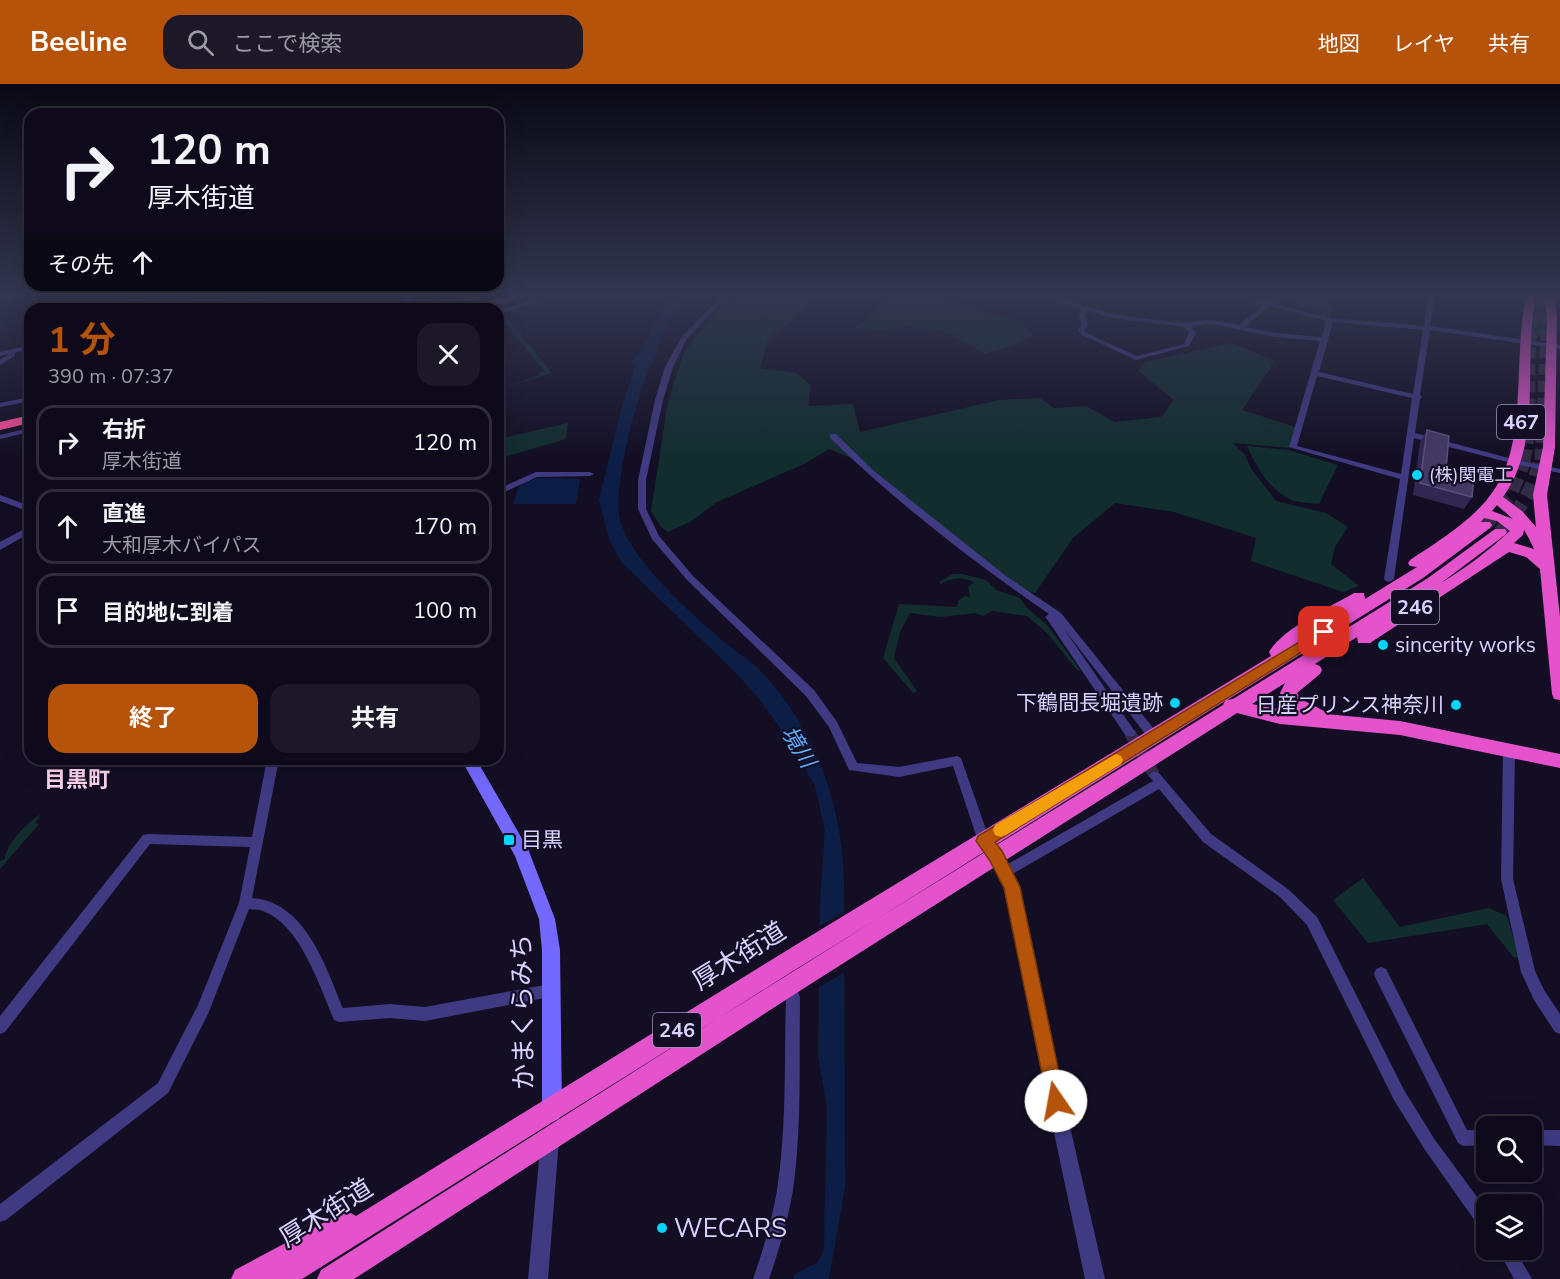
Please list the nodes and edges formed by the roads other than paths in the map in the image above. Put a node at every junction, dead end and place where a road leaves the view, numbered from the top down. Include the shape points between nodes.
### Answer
1 (24, 349) edge
2 (678, 349) edge
3 (1116, 349) edge
4 (1172, 349) edge
5 (1321, 349) edge
6 (1425, 349) edge
7 (1525, 349) edge
8 (1556, 349) edge
9 (12, 352) junction
10 (0, 354) edge
11 (0, 363) edge
12 (1315, 373) junction
13 (1418, 398) junction
14 (24, 400) edge
15 (0, 405) edge
16 (24, 409) edge
17 (0, 415) edge
18 (24, 420) edge
19 (0, 426) edge
20 (24, 431) edge
21 (1412, 435) junction
22 (833, 436) dead end
23 (0, 437) edge
24 (1515, 462) junction
25 (1553, 470) edge
26 (590, 474) dead end
27 (1405, 478) junction
28 (504, 489) edge
29 (0, 498) edge
30 (1502, 502) junction
31 (24, 507) edge
32 (1542, 510) junction
33 (1482, 519) junction
34 (1500, 532) tunnel mouth
35 (24, 533) edge
36 (0, 547) edge
37 (1497, 551) junction
38 (1546, 566) junction
39 (1389, 579) junction
40 (1032, 599) junction
41 (1557, 637) edge
42 (1299, 674) junction
43 (1250, 677) junction
44 (1560, 694) edge
45 (1217, 698) junction
46 (1235, 707) junction
47 (1332, 720) junction
48 (1130, 734) tunnel mouth
49 (1154, 737) junction
50 (1509, 750) junction
51 (1560, 761) edge
52 (272, 765) edge
53 (471, 765) edge
54 (984, 841) junction
55 (258, 842) junction
56 (1000, 864) junction
57 (245, 903) junction
58 (1381, 974) dead end
59 (797, 988) junction
60 (550, 991) junction
61 (0, 1027) edge
62 (1560, 1027) edge
63 (552, 1107) junction
64 (550, 1138) junction
65 (1476, 1138) edge
66 (1542, 1138) edge
67 (1560, 1138) edge
68 (457, 1166) junction
69 (466, 1190) junction
70 (1476, 1208) edge
71 (0, 1214) edge
72 (1512, 1260) edge
73 (244, 1279) edge
74 (278, 1279) edge
75 (330, 1279) edge
76 (351, 1279) edge
77 (538, 1279) edge
78 (761, 1279) edge
79 (1095, 1279) edge
80 (1524, 1279) edge

1 - 9 street
2 - 54 street via 659,400 642,480 642,509 655,537 690,578 810,693 833,724 854,767 899,772 957,760
3 - 4 street via 1136,358
5 - 12 street
6 - 13 street
7 - 24 highway, 467 via 1520,439
8 - 25 highway, 467 via 1550,447
9 - 10 street
9 - 11 street
12 - 13 street
12 - 27 street via 1293,447
13 - 21 street
14 - 15 street
16 - 17 highway
18 - 19 highway
20 - 23 street
21 - 24 street
21 - 27 street
22 - 40 street via 871,473
24 - 25 street
24 - 30 highway, 467
25 - 32 highway, 467 via 1540,495
26 - 28 street via 536,475
27 - 39 street
29 - 31 street
30 - 32 highway via 1528,513
30 - 33 highway
30 - 38 highway, 467 via 1532,531
32 - 38 highway, 467
33 - 37 highway via 1500,517 1518,532
33 - 39 highway
33 - 43 highway, 246 via 1418,574
34 - 42 highway, 246 via 1456,567
35 - 36 street
37 - 38 highway via 1524,550
37 - 42 highway, 246 via 1467,574
38 - 41 highway, 467
39 - 43 highway via 1295,636
40 - 48 street via 1054,621
40 - 49 street via 1058,615
41 - 44 highway, 467
42 - 46 highway, 246
42 - 47 highway via 1288,693 1295,705
43 - 45 highway, 246
45 - 46 highway
45 - 49 highway, 厚木街道 / 246
46 - 47 highway via 1280,717
46 - 56 highway, 246
47 - 50 highway via 1400,728
49 - 54 highway, 厚木街道 / 246
50 - 51 highway
50 - 62 street via 1508,879 1528,972
52 - 55 street
53 - 60 main road, かまくらみち via 535,883 547,919
54 - 56 street
54 - 63 highway, 厚木街道 / 246
55 - 57 street
55 - 61 street via 147,839
56 - 59 highway, 246 via 864,938
56 - 70 street via 1158,780 1207,838 1284,893 1312,921 1399,1095
56 - 79 street via 1012,887
57 - 60 street via 258,901 290,920 313,954 339,1015 390,1011 424,1014
57 - 71 street via 203,1009 163,1088
58 - 65 street via 1463,1138
59 - 64 highway, 246
59 - 78 street via 785,1190
60 - 63 main road, かまくらみち
63 - 64 main road, かまくらみち
63 - 68 highway, 厚木街道 / 246
64 - 69 highway, 246
64 - 77 street
66 - 67 street
68 - 73 highway, 246
68 - 74 highway, 厚木街道 / 246
69 - 75 highway, 246
69 - 76 highway, 246
72 - 80 street

